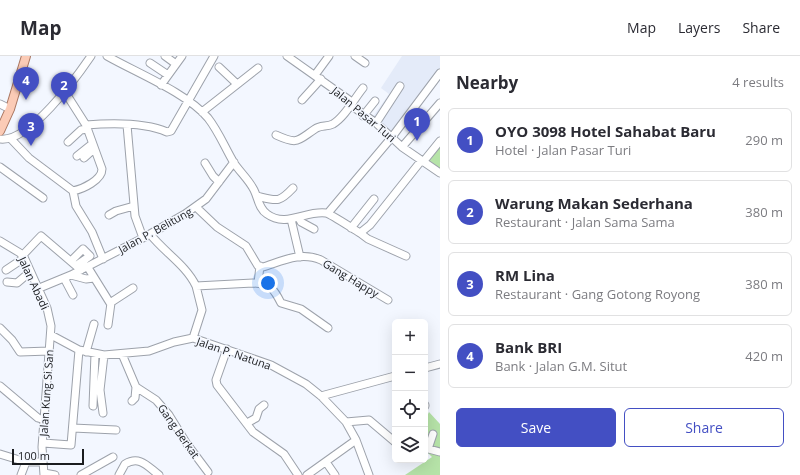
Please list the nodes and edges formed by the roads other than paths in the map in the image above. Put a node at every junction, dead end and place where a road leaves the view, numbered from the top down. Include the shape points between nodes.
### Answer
1 (26, 56) edge
2 (91, 56) edge
3 (107, 56) edge
4 (165, 56) edge
5 (182, 56) edge
6 (214, 56) edge
7 (287, 56) edge
8 (329, 56) edge
9 (355, 56) edge
10 (150, 63) dead end
11 (365, 63) dead end
12 (176, 64) junction
13 (218, 67) dead end
14 (258, 68) dead end
15 (440, 73) edge
16 (168, 75) junction
17 (318, 77) junction
18 (237, 84) junction
19 (160, 85) junction
20 (400, 86) dead end
21 (13, 88) dead end
22 (362, 88) dead end
23 (65, 92) junction
24 (302, 100) dead end
25 (10, 101) junction
26 (188, 101) junction
27 (375, 101) dead end
28 (352, 102) junction
29 (440, 103) edge
30 (0, 104) edge
31 (202, 112) junction
32 (363, 116) junction
33 (376, 123) junction
34 (127, 125) junction
35 (86, 127) junction
36 (0, 132) edge
37 (276, 135) dead end
38 (392, 137) junction
39 (0, 139) edge
40 (12, 139) junction
41 (68, 142) dead end
42 (440, 142) edge
43 (93, 147) junction
44 (402, 147) junction
45 (80, 157) dead end
46 (234, 162) junction
47 (422, 162) junction
48 (205, 163) dead end
49 (0, 167) edge
50 (440, 173) edge
51 (219, 182) junction
52 (293, 188) dead end
53 (73, 190) junction
54 (257, 196) junction
55 (43, 198) dead end
56 (374, 199) dead end
57 (134, 206) junction
58 (196, 207) junction
59 (328, 213) junction
60 (109, 215) dead end
61 (299, 218) junction
62 (291, 219) junction
63 (351, 228) junction
64 (314, 229) dead end
65 (360, 232) junction
66 (150, 234) junction
67 (142, 236) junction
68 (0, 241) edge
69 (406, 256) dead end
70 (300, 257) junction
71 (23, 258) junction
72 (103, 259) junction
73 (79, 266) junction
74 (260, 266) junction
75 (6, 270) dead end
76 (30, 272) junction
77 (71, 275) junction
78 (64, 278) junction
79 (94, 278) junction
80 (7, 282) dead end
81 (258, 283) junction
82 (196, 286) junction
83 (133, 288) dead end
84 (37, 289) junction
85 (73, 295) dead end
86 (388, 300) dead end
87 (111, 303) junction
88 (94, 324) dead end
89 (108, 325) dead end
90 (0, 328) edge
91 (328, 328) dead end
92 (51, 335) junction
93 (193, 338) junction
94 (227, 349) junction
95 (49, 351) junction
96 (83, 351) junction
97 (95, 354) junction
98 (122, 354) junction
99 (104, 355) junction
100 (440, 364) edge
101 (428, 367) edge
102 (392, 377) edge
103 (0, 386) edge
104 (136, 388) junction
105 (321, 396) junction
106 (132, 401) dead end
107 (240, 402) dead end
108 (264, 405) dead end
109 (93, 406) dead end
110 (234, 408) junction
111 (103, 414) dead end
112 (45, 420) junction
113 (346, 422) junction
114 (247, 423) junction
115 (72, 428) junction
116 (116, 430) dead end
117 (433, 434) dead end
118 (392, 439) edge
119 (356, 440) junction
120 (43, 443) junction
121 (428, 445) edge
122 (428, 449) edge
123 (440, 452) edge
124 (0, 454) edge
125 (113, 457) dead end
126 (26, 462) junction
127 (43, 462) junction
128 (326, 462) junction
129 (208, 472) dead end
130 (44, 474) edge
131 (21, 475) edge
132 (55, 475) edge
133 (81, 475) edge
134 (118, 475) edge
135 (159, 475) edge
136 (298, 475) edge
137 (307, 475) edge
138 (335, 475) edge
139 (369, 475) edge

1 - 25 main road
2 - 23 street
3 - 19 street
4 - 12 street
5 - 12 street
6 - 26 street
7 - 17 street, Jalan Pasar Turi
8 - 17 street
9 - 11 street
10 - 16 street
12 - 16 street
13 - 18 street
14 - 18 street
15 - 38 street
16 - 19 street
17 - 24 street
17 - 28 street, Jalan Pasar Turi
18 - 31 street
19 - 26 street
20 - 33 street
21 - 25 street
22 - 28 street
23 - 35 street
23 - 40 street
25 - 30 street
25 - 36 main road
26 - 31 street
26 - 34 street via 171,131
27 - 32 street
28 - 32 street, Jalan Pasar Turi via 352,106
28 - 37 street via 335,122 315,128 303,139 287,140
29 - 44 street
31 - 46 street via 216,130
32 - 33 street, Jalan Pasar Turi
33 - 38 street, Jalan Pasar Turi
34 - 35 street
34 - 57 street
35 - 41 street
35 - 43 street
38 - 44 street, Jalan Pasar Turi
38 - 59 street
39 - 40 street
40 - 53 street via 29,158
42 - 47 street
43 - 45 street
43 - 53 street via 102,174 83,187
44 - 47 street, Jalan Pasar Turi
46 - 51 street, Jalan P. Belitung
46 - 54 street
47 - 50 street, Jalan Pasar Turi
47 - 65 street via 370,225
48 - 51 street via 212,176
49 - 55 street
51 - 58 street, Jalan P. Belitung
52 - 54 street via 279,200
53 - 72 street via 76,206 92,232
54 - 62 street via 267,215
56 - 63 street
57 - 60 street
57 - 67 street
58 - 66 street, Jalan P. Belitung
58 - 74 street via 203,216 246,246
59 - 61 street
59 - 63 street
61 - 62 street
61 - 64 street via 301,222
62 - 70 street
63 - 65 street
65 - 69 street via 368,239
66 - 67 street, Jalan P. Belitung
66 - 82 street via 189,274
67 - 72 street, Jalan P. Belitung
68 - 71 street, Jalan Abadi
70 - 74 street, Gang Happy
70 - 86 street, Gang Happy via 321,260
71 - 73 street via 41,236
71 - 75 street
71 - 76 street, Jalan Abadi
72 - 73 street, Jalan P. Belitung
73 - 77 street, Jalan P. Belitung
73 - 79 street
74 - 81 street
76 - 80 street via 17,283
76 - 84 street, Jalan Abadi
77 - 78 street, Jalan P. Belitung
77 - 79 street via 86,279
78 - 84 street, Jalan P. Belitung
78 - 85 street
79 - 87 street
81 - 82 street
81 - 91 street via 275,290 281,303 301,308
82 - 93 street via 202,310
83 - 87 street
84 - 92 street, Jalan Abadi via 47,308
87 - 89 street
88 - 96 street
90 - 95 street via 21,352
92 - 95 street, Jalan Kung Si San
92 - 96 street, Jalan P. Natuna
93 - 94 street, Jalan P. Natuna
93 - 98 street, Jalan P. Natuna via 149,351
94 - 105 street, Jalan P. Natuna via 288,373
94 - 110 street via 216,382
95 - 112 street, Jalan Kung Si San
96 - 97 street, Jalan P. Natuna
96 - 115 street
97 - 99 street, Jalan P. Natuna
97 - 109 street
98 - 99 street, Jalan P. Natuna
98 - 104 street
99 - 111 street via 100,390
100 - 101 street
102 - 105 street
103 - 112 street via 33,414
104 - 106 street
104 - 129 street, Gang Berkat via 156,400 169,415
105 - 113 street, Jalan P. Natuna
107 - 110 street
108 - 114 street via 259,409 256,418
110 - 114 street
112 - 120 street, Jalan Kung Si San
113 - 118 street via 369,420
113 - 119 street, Jalan P. Natuna
114 - 136 street via 259,438 286,456
115 - 116 street
115 - 120 street via 71,445
117 - 121 street
119 - 128 street
119 - 139 street, Jalan P. Natuna
120 - 127 street, Jalan Kung Si San
122 - 123 street
124 - 126 street
125 - 133 street
126 - 127 street
126 - 131 street
127 - 130 street, Jalan Kung Si San
128 - 137 street
128 - 138 street
130 - 132 street
134 - 135 street via 125,464 137,460

